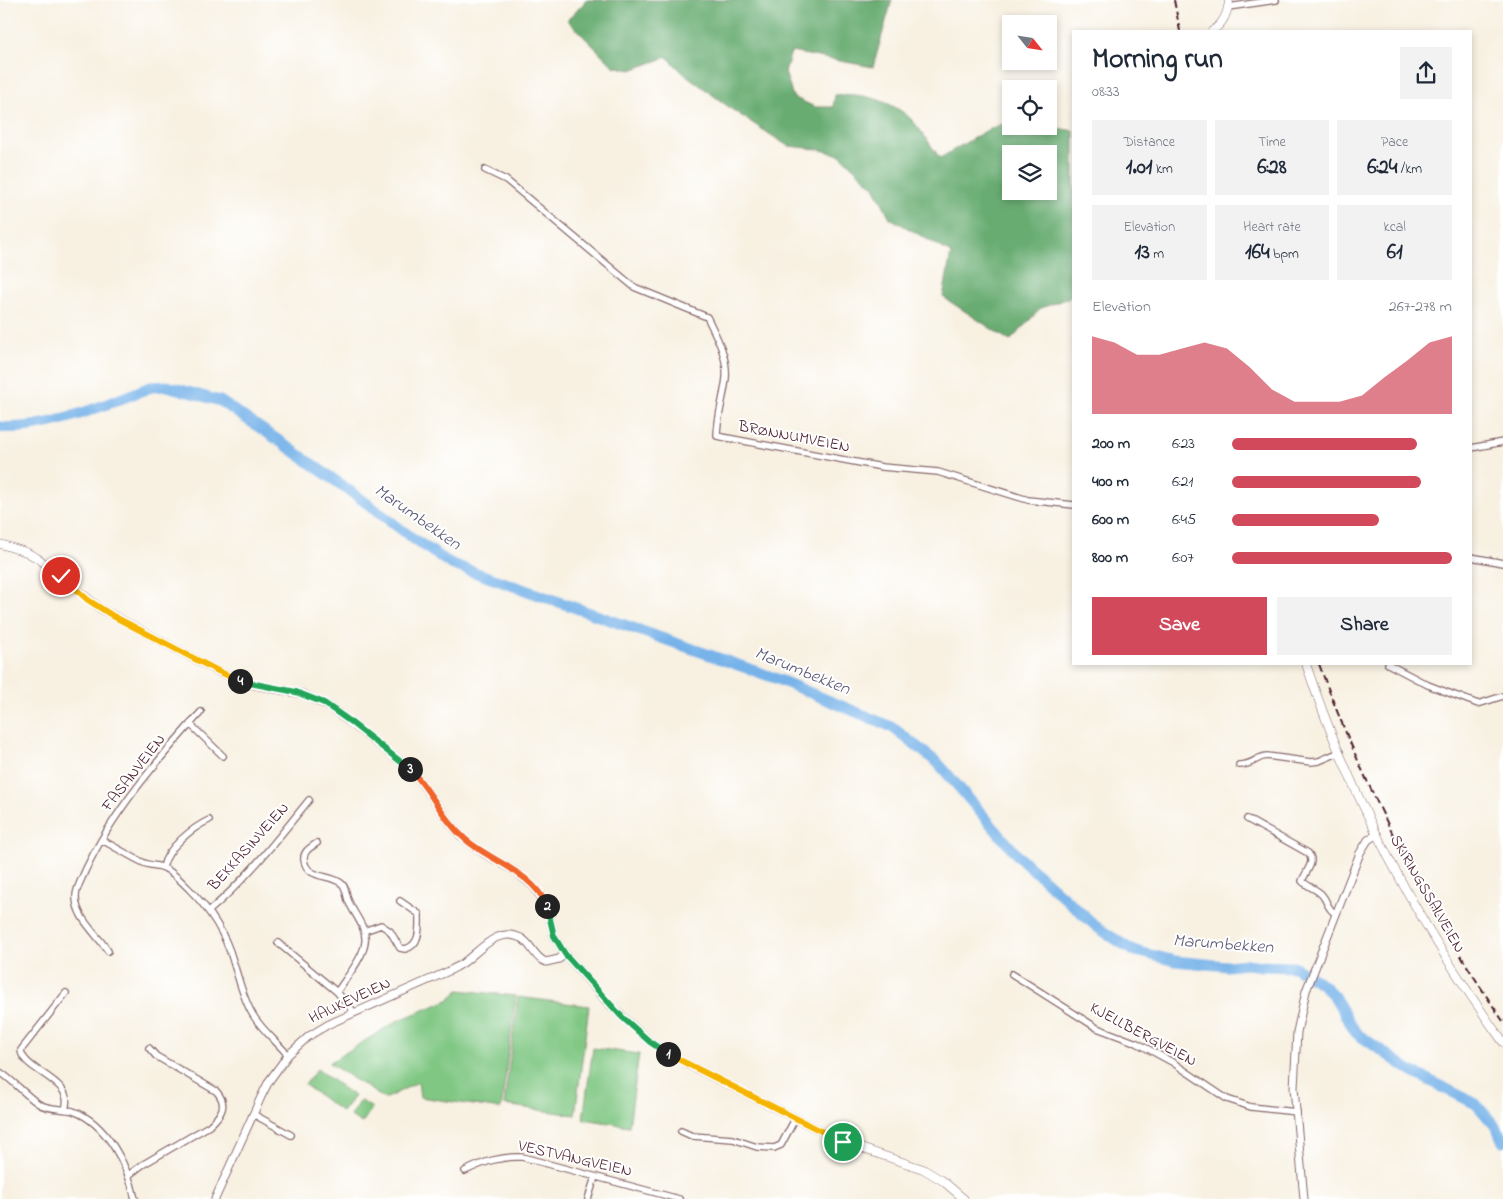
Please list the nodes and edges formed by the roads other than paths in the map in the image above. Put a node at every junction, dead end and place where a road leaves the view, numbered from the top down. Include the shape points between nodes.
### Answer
1 (1276, 0) edge
2 (1229, 4) edge
3 (1213, 30) edge
4 (485, 170) dead end
5 (1503, 442) edge
6 (1472, 448) edge
7 (1072, 505) edge
8 (0, 544) edge
9 (1472, 557) edge
10 (1503, 563) edge
11 (1306, 665) edge
12 (1390, 665) edge
13 (1503, 696) edge
14 (201, 712) dead end
15 (190, 724) junction
16 (1340, 752) junction
17 (223, 756) dead end
18 (1239, 765) dead end
19 (309, 800) dead end
20 (1247, 819) dead end
21 (209, 820) dead end
22 (1377, 834) junction
23 (102, 840) junction
24 (317, 843) dead end
25 (163, 868) junction
26 (400, 900) dead end
27 (209, 911) junction
28 (1336, 914) junction
29 (364, 931) junction
30 (278, 943) dead end
31 (108, 951) dead end
32 (565, 954) junction
33 (1012, 974) dead end
34 (337, 992) junction
35 (66, 993) dead end
36 (354, 1012) junction
37 (1503, 1042) edge
38 (149, 1048) dead end
39 (288, 1055) junction
40 (0, 1072) edge
41 (65, 1110) junction
42 (1297, 1112) junction
43 (253, 1114) junction
44 (795, 1118) junction
45 (681, 1131) dead end
46 (291, 1135) dead end
47 (465, 1171) dead end
48 (129, 1175) junction
49 (596, 1176) junction
50 (135, 1199) edge
51 (215, 1199) edge
52 (588, 1199) edge
53 (679, 1199) edge
54 (964, 1199) edge
55 (1304, 1199) edge

1 - 2 street
2 - 3 main road via 1223,21
4 - 7 street, BRØNNUMVEIEN via 506,180 634,287 707,318 725,361 726,376 716,436 882,468 938,472 1028,500
5 - 6 street
8 - 32 main road via 39,559 101,609 224,674 254,685 303,694 324,703 409,768 462,837 522,876 538,892 546,905 556,940
9 - 10 street
11 - 16 main road, SKIRINGSSALVEIEN
12 - 13 street via 1428,685 1478,704
14 - 15 street, FASANVEIEN
15 - 17 street
15 - 23 street, FASANVEIEN via 136,786
16 - 18 street via 1319,761 1267,756 1250,765
16 - 22 main road, SKIRINGSSALVEIEN
19 - 27 street, BEKKASINVEIEN
20 - 28 street via 1312,857 1302,881 1323,896 1328,908
21 - 25 street via 190,831 168,856
22 - 28 street via 1362,849
22 - 37 main road, SKIRINGSSALVEIEN via 1454,970
23 - 25 street via 141,862
23 - 31 street, FASANVEIEN via 76,896 81,915
24 - 29 street via 305,854 307,867 313,873 343,884
25 - 27 street
26 - 29 street via 419,914 413,946 400,948 390,931 381,925
27 - 39 street via 230,951 252,1014
28 - 42 street via 1309,981 1300,1016 1295,1051
29 - 34 street via 363,952
30 - 34 street
32 - 36 street, HAUKEVEIEN via 546,962 536,956 526,942 515,936 502,935 449,971
32 - 44 main road via 608,1003 650,1042
33 - 42 street, KJELLBERGVEIEN via 1097,1028 1137,1043 1172,1062 1227,1099 1251,1107
34 - 36 street
35 - 41 street via 21,1050 23,1057 63,1092 67,1101
36 - 39 street, HAUKEVEIEN via 309,1036
38 - 48 street via 156,1056 216,1091 223,1105 209,1126
39 - 43 street, HAUKEVEIEN via 269,1081
40 - 41 street via 39,1104
41 - 48 street via 85,1117 105,1135
42 - 55 street
43 - 46 street
43 - 51 street, HAUKEVEIEN
44 - 45 street via 781,1145 774,1148 692,1136
44 - 54 main road via 843,1142 923,1170 943,1181
47 - 49 street, VESTVANGVEIEN via 491,1160 510,1157
48 - 50 street
49 - 52 street
49 - 53 street, VESTVANGVEIEN

